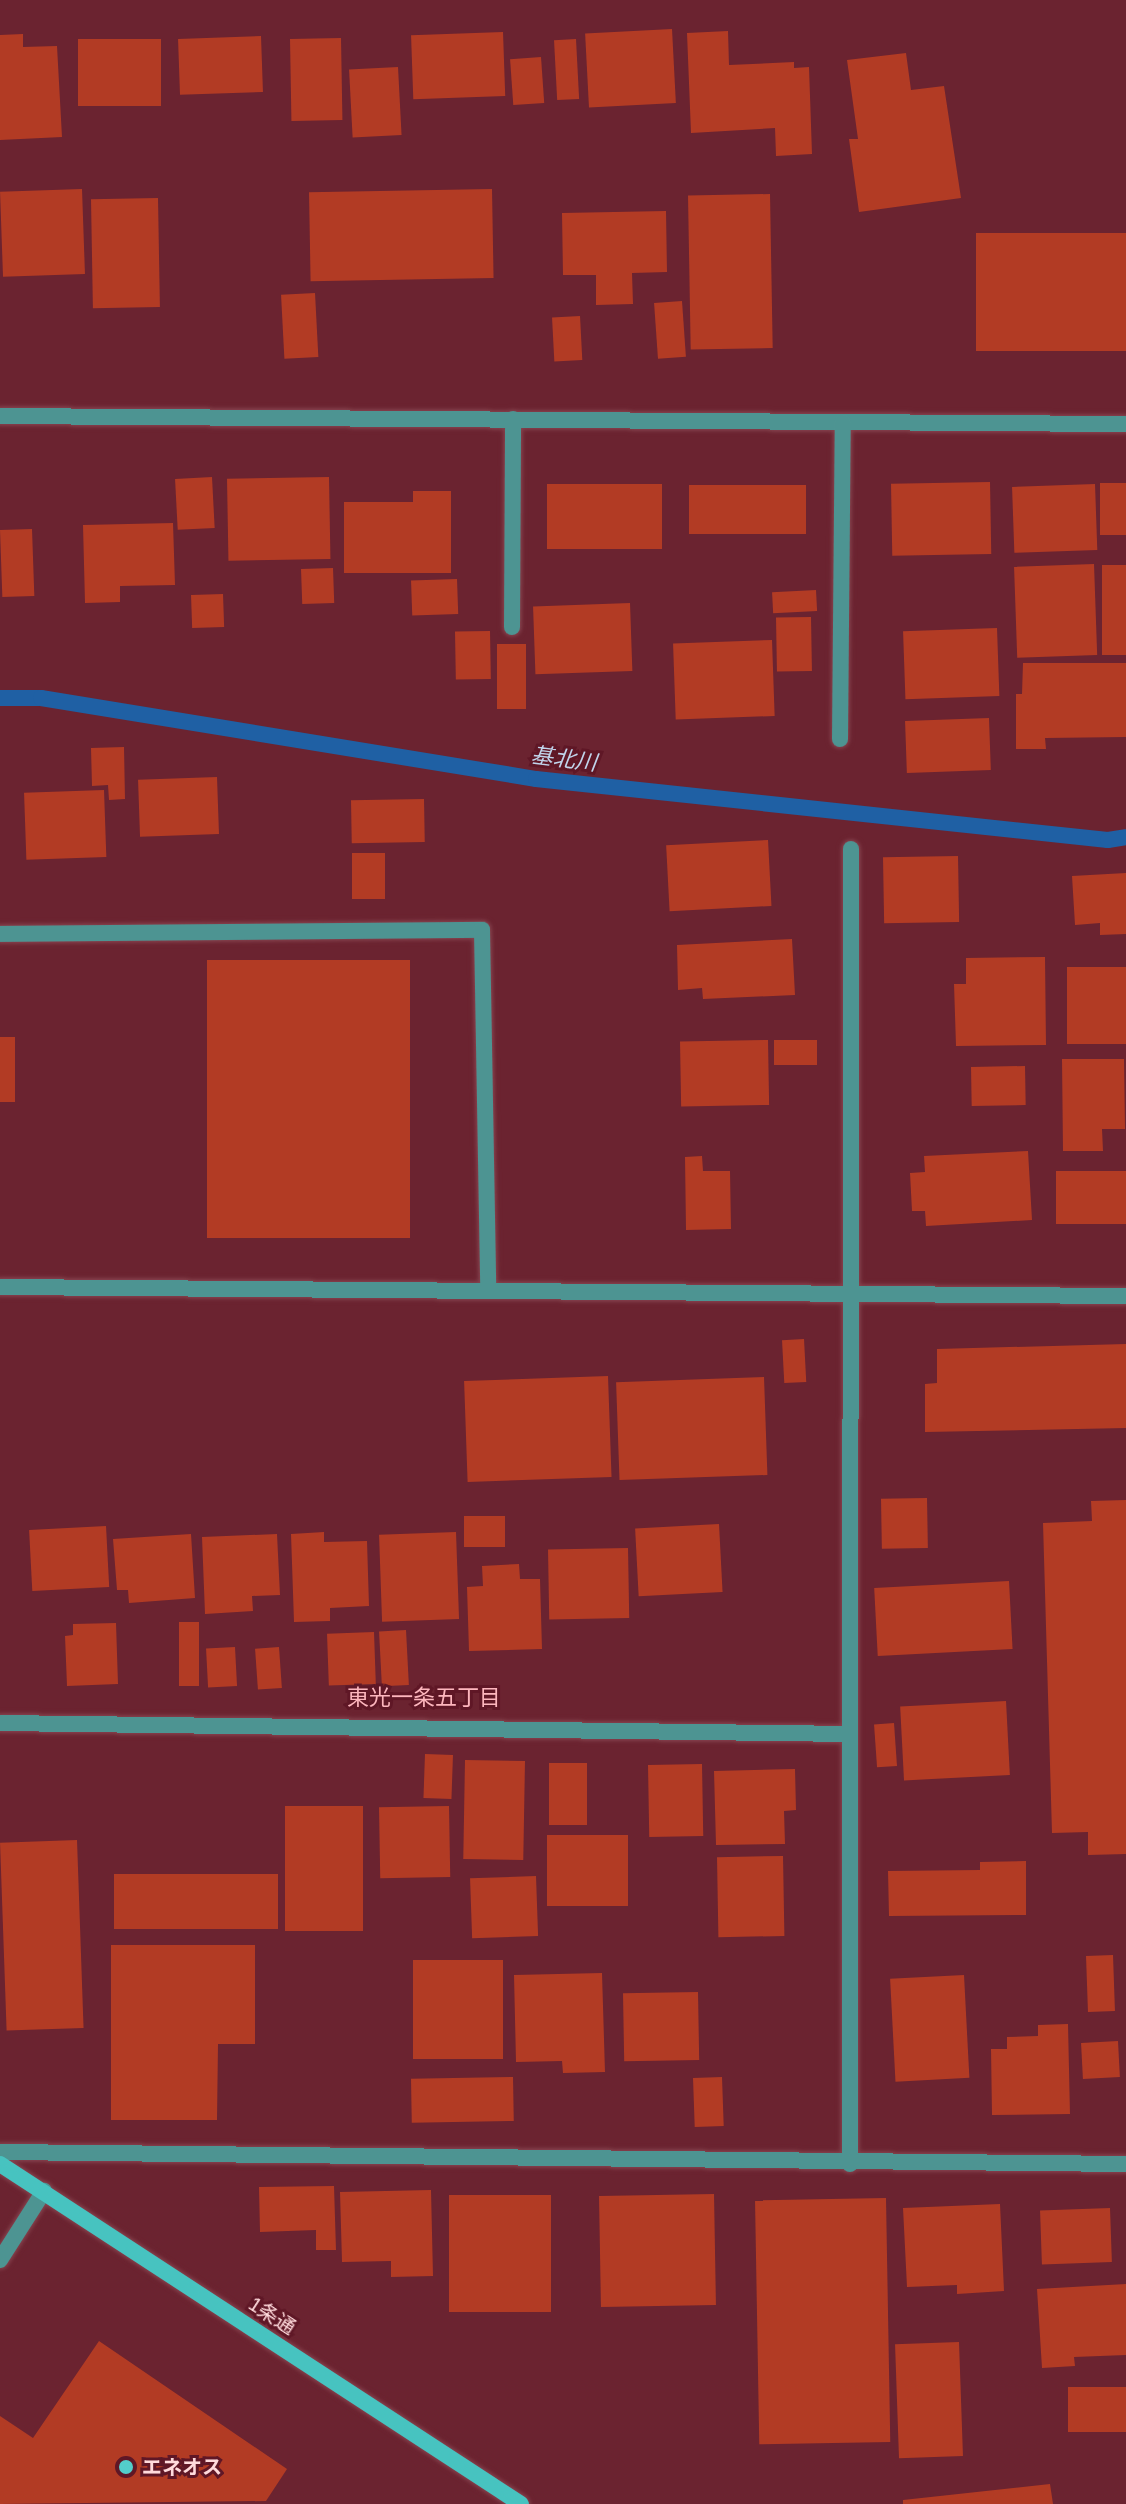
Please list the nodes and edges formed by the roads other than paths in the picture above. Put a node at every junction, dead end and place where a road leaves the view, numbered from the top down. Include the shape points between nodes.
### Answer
1 (0, 416) edge
2 (513, 419) junction
3 (843, 422) junction
4 (1126, 424) edge
5 (512, 627) dead end
6 (840, 739) dead end
7 (851, 849) dead end
8 (0, 934) edge
9 (0, 1287) edge
10 (488, 1290) junction
11 (851, 1292) junction
12 (1126, 1296) edge
13 (0, 1723) edge
14 (848, 1734) junction
15 (0, 2152) edge
16 (0, 2164) edge
17 (850, 2164) junction
18 (1126, 2164) edge
19 (44, 2191) junction
20 (0, 2260) edge
21 (521, 2504) edge

1 - 2 street
2 - 3 street
2 - 5 street
3 - 4 street
3 - 6 street
7 - 11 street
8 - 10 street via 482,930
9 - 10 street
10 - 11 street
11 - 12 street
11 - 14 street
13 - 14 street
14 - 17 street
15 - 17 street
16 - 19 main road, 1条通
17 - 18 street
19 - 20 street
19 - 21 main road, 1条通

